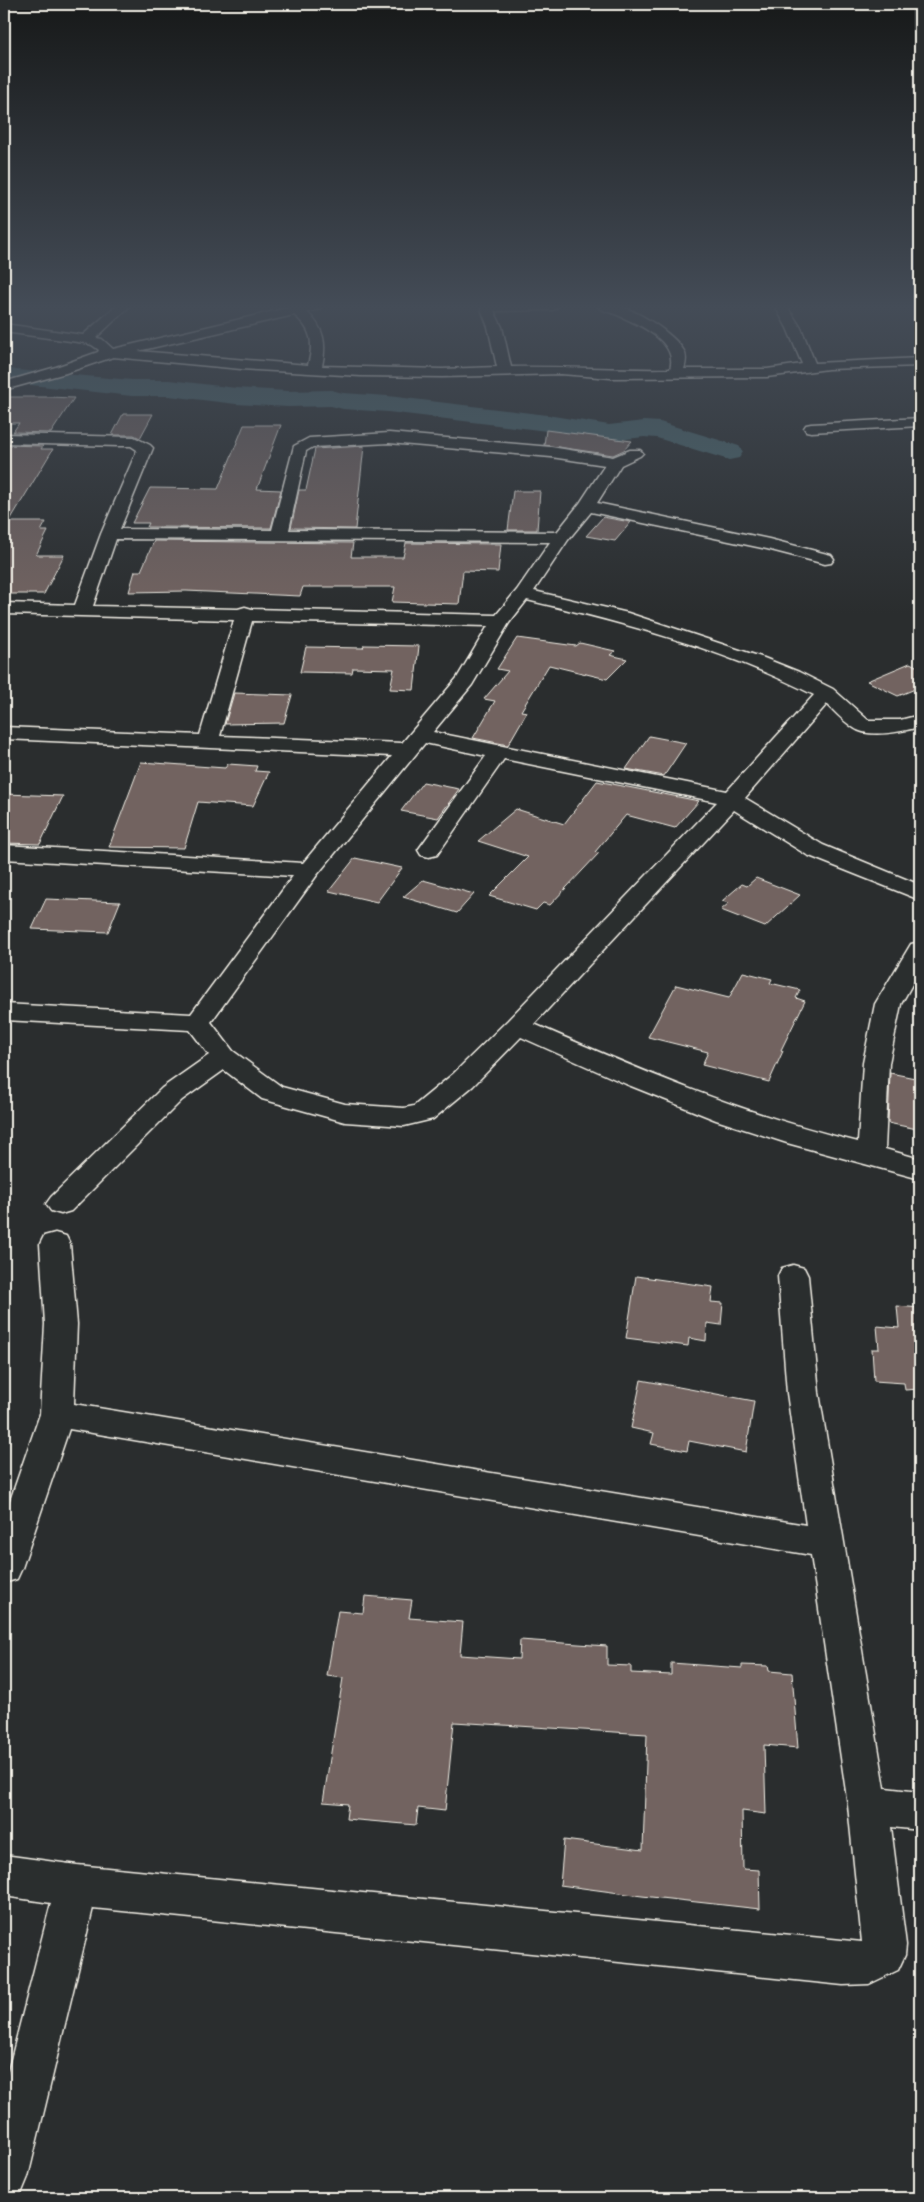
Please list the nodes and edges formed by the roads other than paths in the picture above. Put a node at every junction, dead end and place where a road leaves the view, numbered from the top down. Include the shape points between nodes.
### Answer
1 (920, 422) edge
2 (811, 428) dead end
3 (4, 438) edge
4 (635, 453) dead end
5 (616, 462) junction
6 (587, 506) junction
7 (109, 534) junction
8 (279, 535) junction
9 (562, 537) junction
10 (825, 559) dead end
11 (523, 594) junction
12 (4, 609) edge
13 (82, 612) junction
14 (244, 614) junction
15 (500, 621) junction
16 (826, 694) junction
17 (920, 721) edge
18 (4, 733) edge
19 (208, 742) junction
20 (415, 743) junction
21 (499, 752) junction
22 (732, 799) junction
23 (429, 850) dead end
24 (4, 852) edge
25 (309, 870) junction
26 (920, 893) edge
27 (920, 949) edge
28 (4, 1012) edge
29 (198, 1022) junction
30 (517, 1026) junction
31 (224, 1057) junction
32 (871, 1154) junction
33 (920, 1169) edge
34 (61, 1204) dead end
35 (55, 1244) dead end
36 (793, 1276) dead end
37 (57, 1414) junction
38 (826, 1543) junction
39 (4, 1568) edge
40 (868, 1806) junction
41 (920, 1811) edge
42 (4, 1876) edge
43 (77, 1886) junction
44 (4, 2177) edge

1 - 2 street
3 - 7 street via 134,442 145,448
4 - 5 street
5 - 6 street
5 - 8 street via 551,452 397,439 309,443 299,449
6 - 9 street
6 - 10 street
7 - 8 street
7 - 13 street
8 - 9 street
9 - 11 street
11 - 15 street
11 - 16 street via 621,617 757,662
12 - 13 street
13 - 14 street
14 - 15 street
14 - 19 street
15 - 20 street via 465,681
16 - 17 street via 862,725 878,728
16 - 22 street
18 - 19 street
19 - 20 street
20 - 21 street
20 - 25 street
21 - 22 street
21 - 23 street
22 - 26 street via 815,850
22 - 30 street
24 - 25 street
25 - 29 street
27 - 32 street via 888,1004 876,1063
28 - 29 street
29 - 31 street
30 - 31 street via 463,1080 423,1113 404,1117 345,1113 272,1093
30 - 32 street via 653,1086 756,1124 815,1142
31 - 34 street via 172,1094
32 - 33 street
35 - 37 street via 61,1324
36 - 38 street via 803,1393
37 - 38 street
37 - 39 street
38 - 40 street
40 - 41 street
40 - 43 street via 884,1944 883,1955 876,1962 864,1964
42 - 43 street
43 - 44 street

